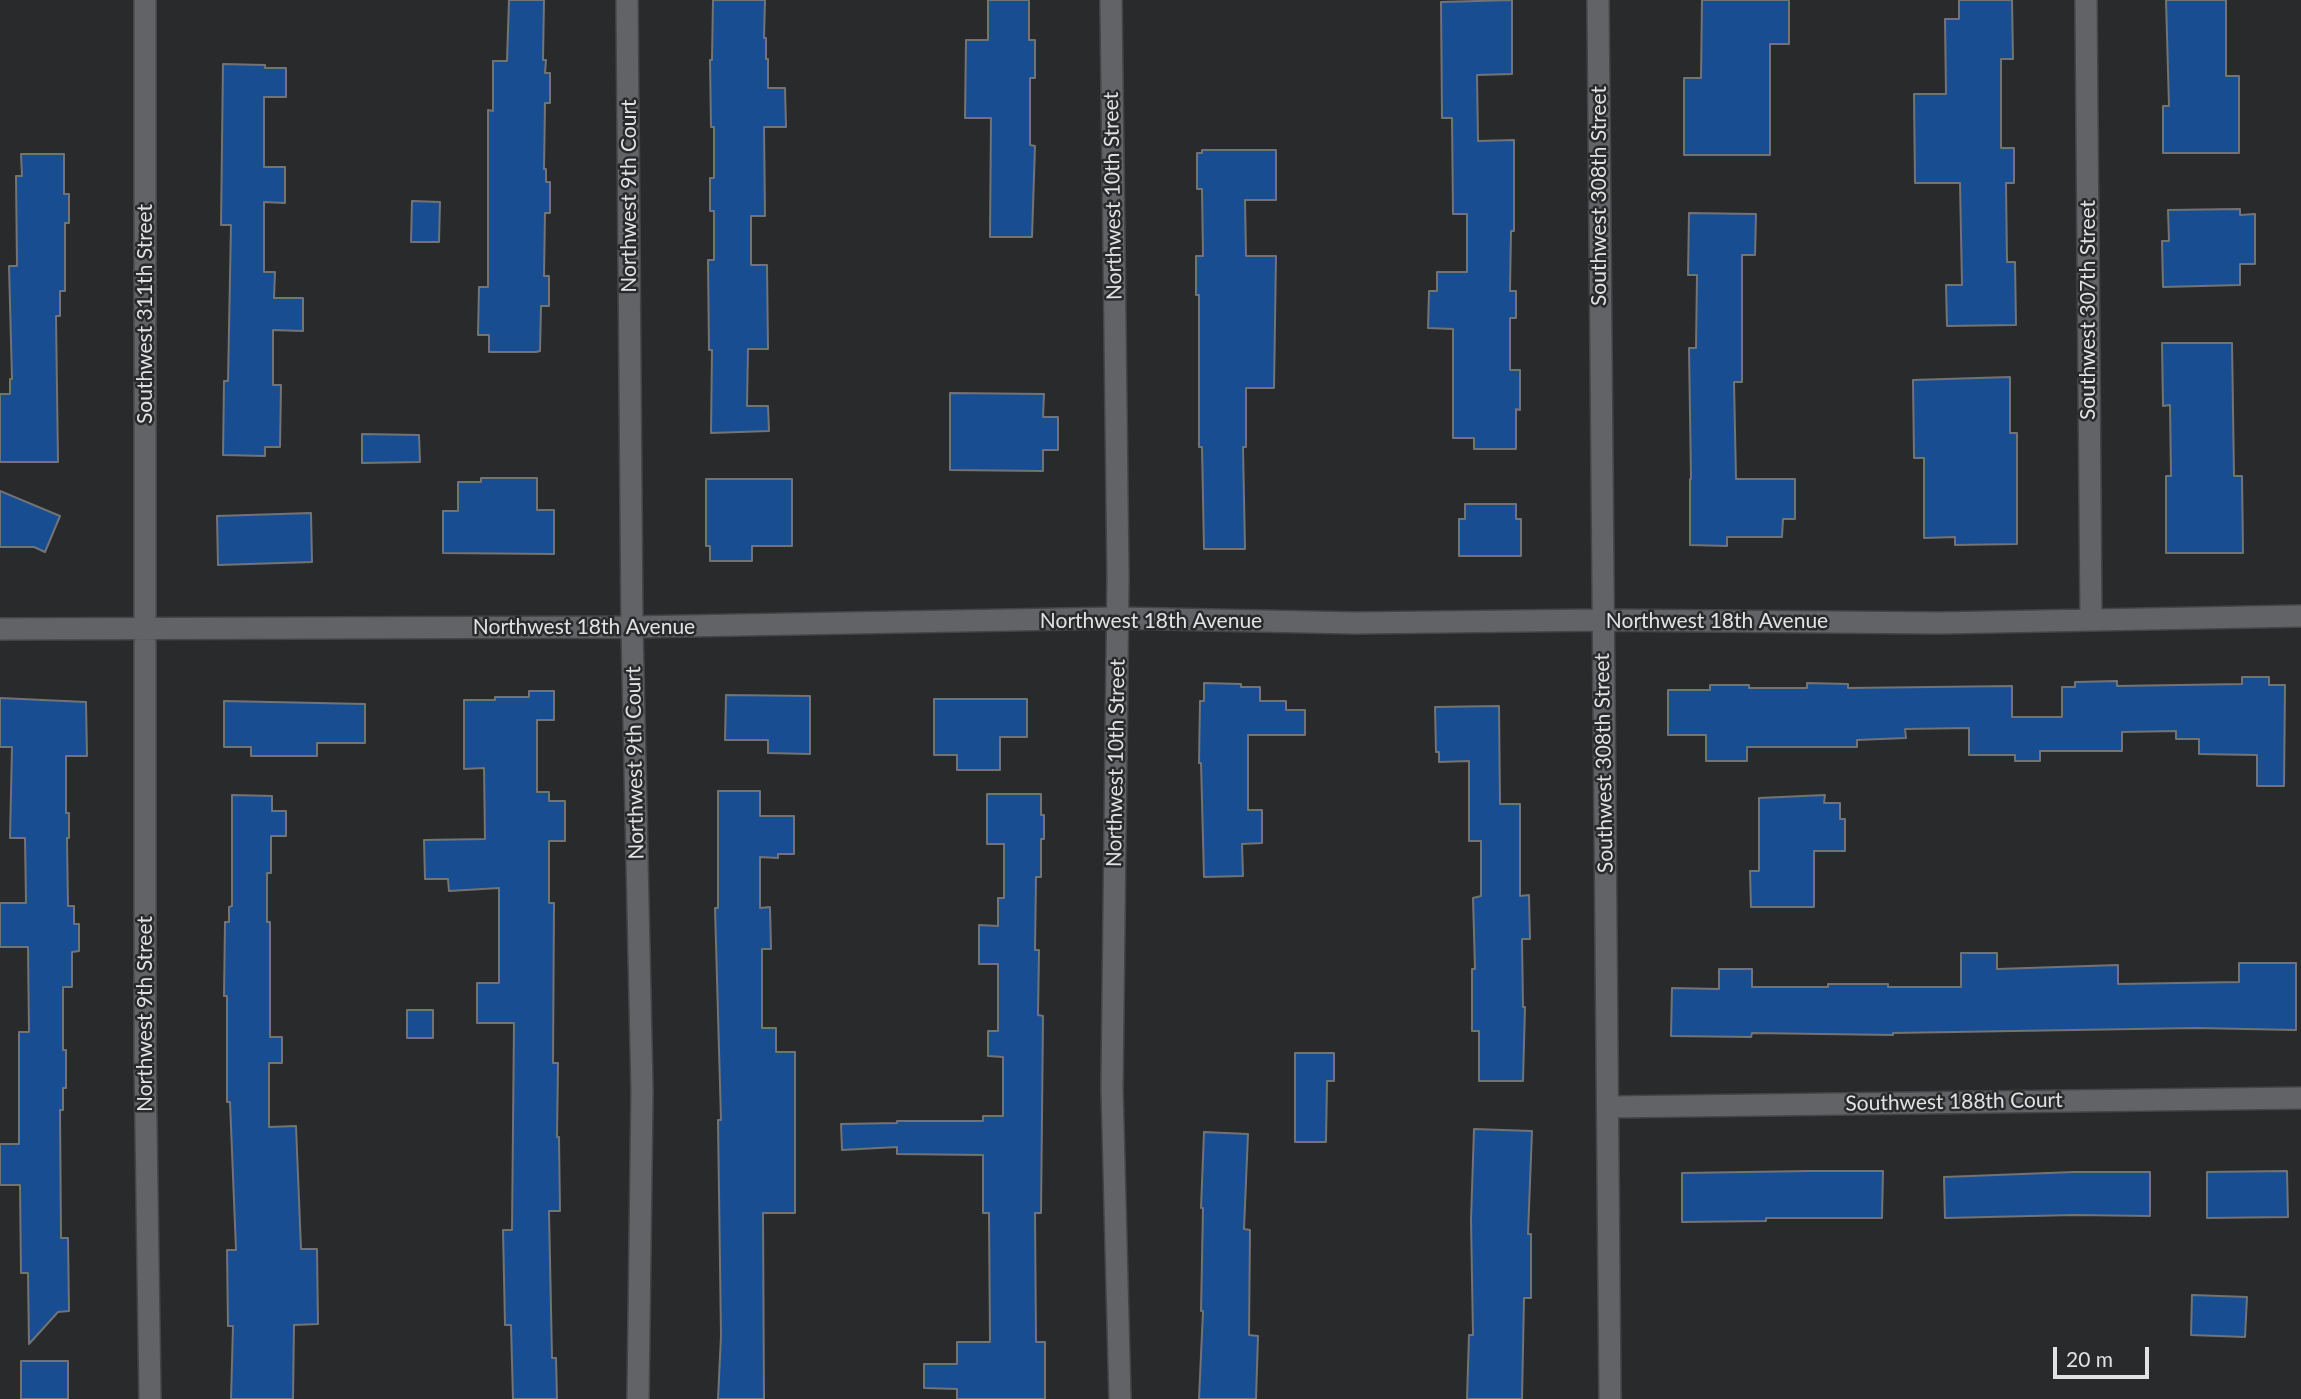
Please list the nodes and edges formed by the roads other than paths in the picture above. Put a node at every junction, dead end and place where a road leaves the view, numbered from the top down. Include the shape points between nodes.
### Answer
1 (145, 0) edge
2 (627, 0) edge
3 (1111, 0) edge
4 (1598, 0) edge
5 (2086, 0) edge
6 (2301, 616) edge
7 (1118, 618) junction
8 (1602, 620) junction
9 (2091, 620) junction
10 (632, 627) junction
11 (145, 628) junction
12 (0, 629) edge
13 (2301, 1098) edge
14 (1608, 1107) junction
15 (150, 1399) edge
16 (638, 1399) edge
17 (1120, 1399) edge
18 (1610, 1399) edge

1 - 11 street, Southwest 311th Street
2 - 10 street, Northwest 9th Court
3 - 7 street, Northwest 10th Street
4 - 8 street, Southwest 308th Street
5 - 9 street, Southwest 307th Street
6 - 9 street, Northwest 18th Avenue
7 - 8 street, Northwest 18th Avenue via 1355,623
7 - 10 street, Northwest 18th Avenue
7 - 17 street, Northwest 10th Street via 1112,1088
8 - 9 street, Northwest 18th Avenue
8 - 14 street, Southwest 308th Street
10 - 11 street, Northwest 18th Avenue
10 - 16 street, Northwest 9th Court via 642,1091
11 - 12 street, Northwest 18th Avenue
11 - 15 street, Northwest 9th Street
13 - 14 street, Southwest 188th Court
14 - 18 street, Southwest 308th Street

